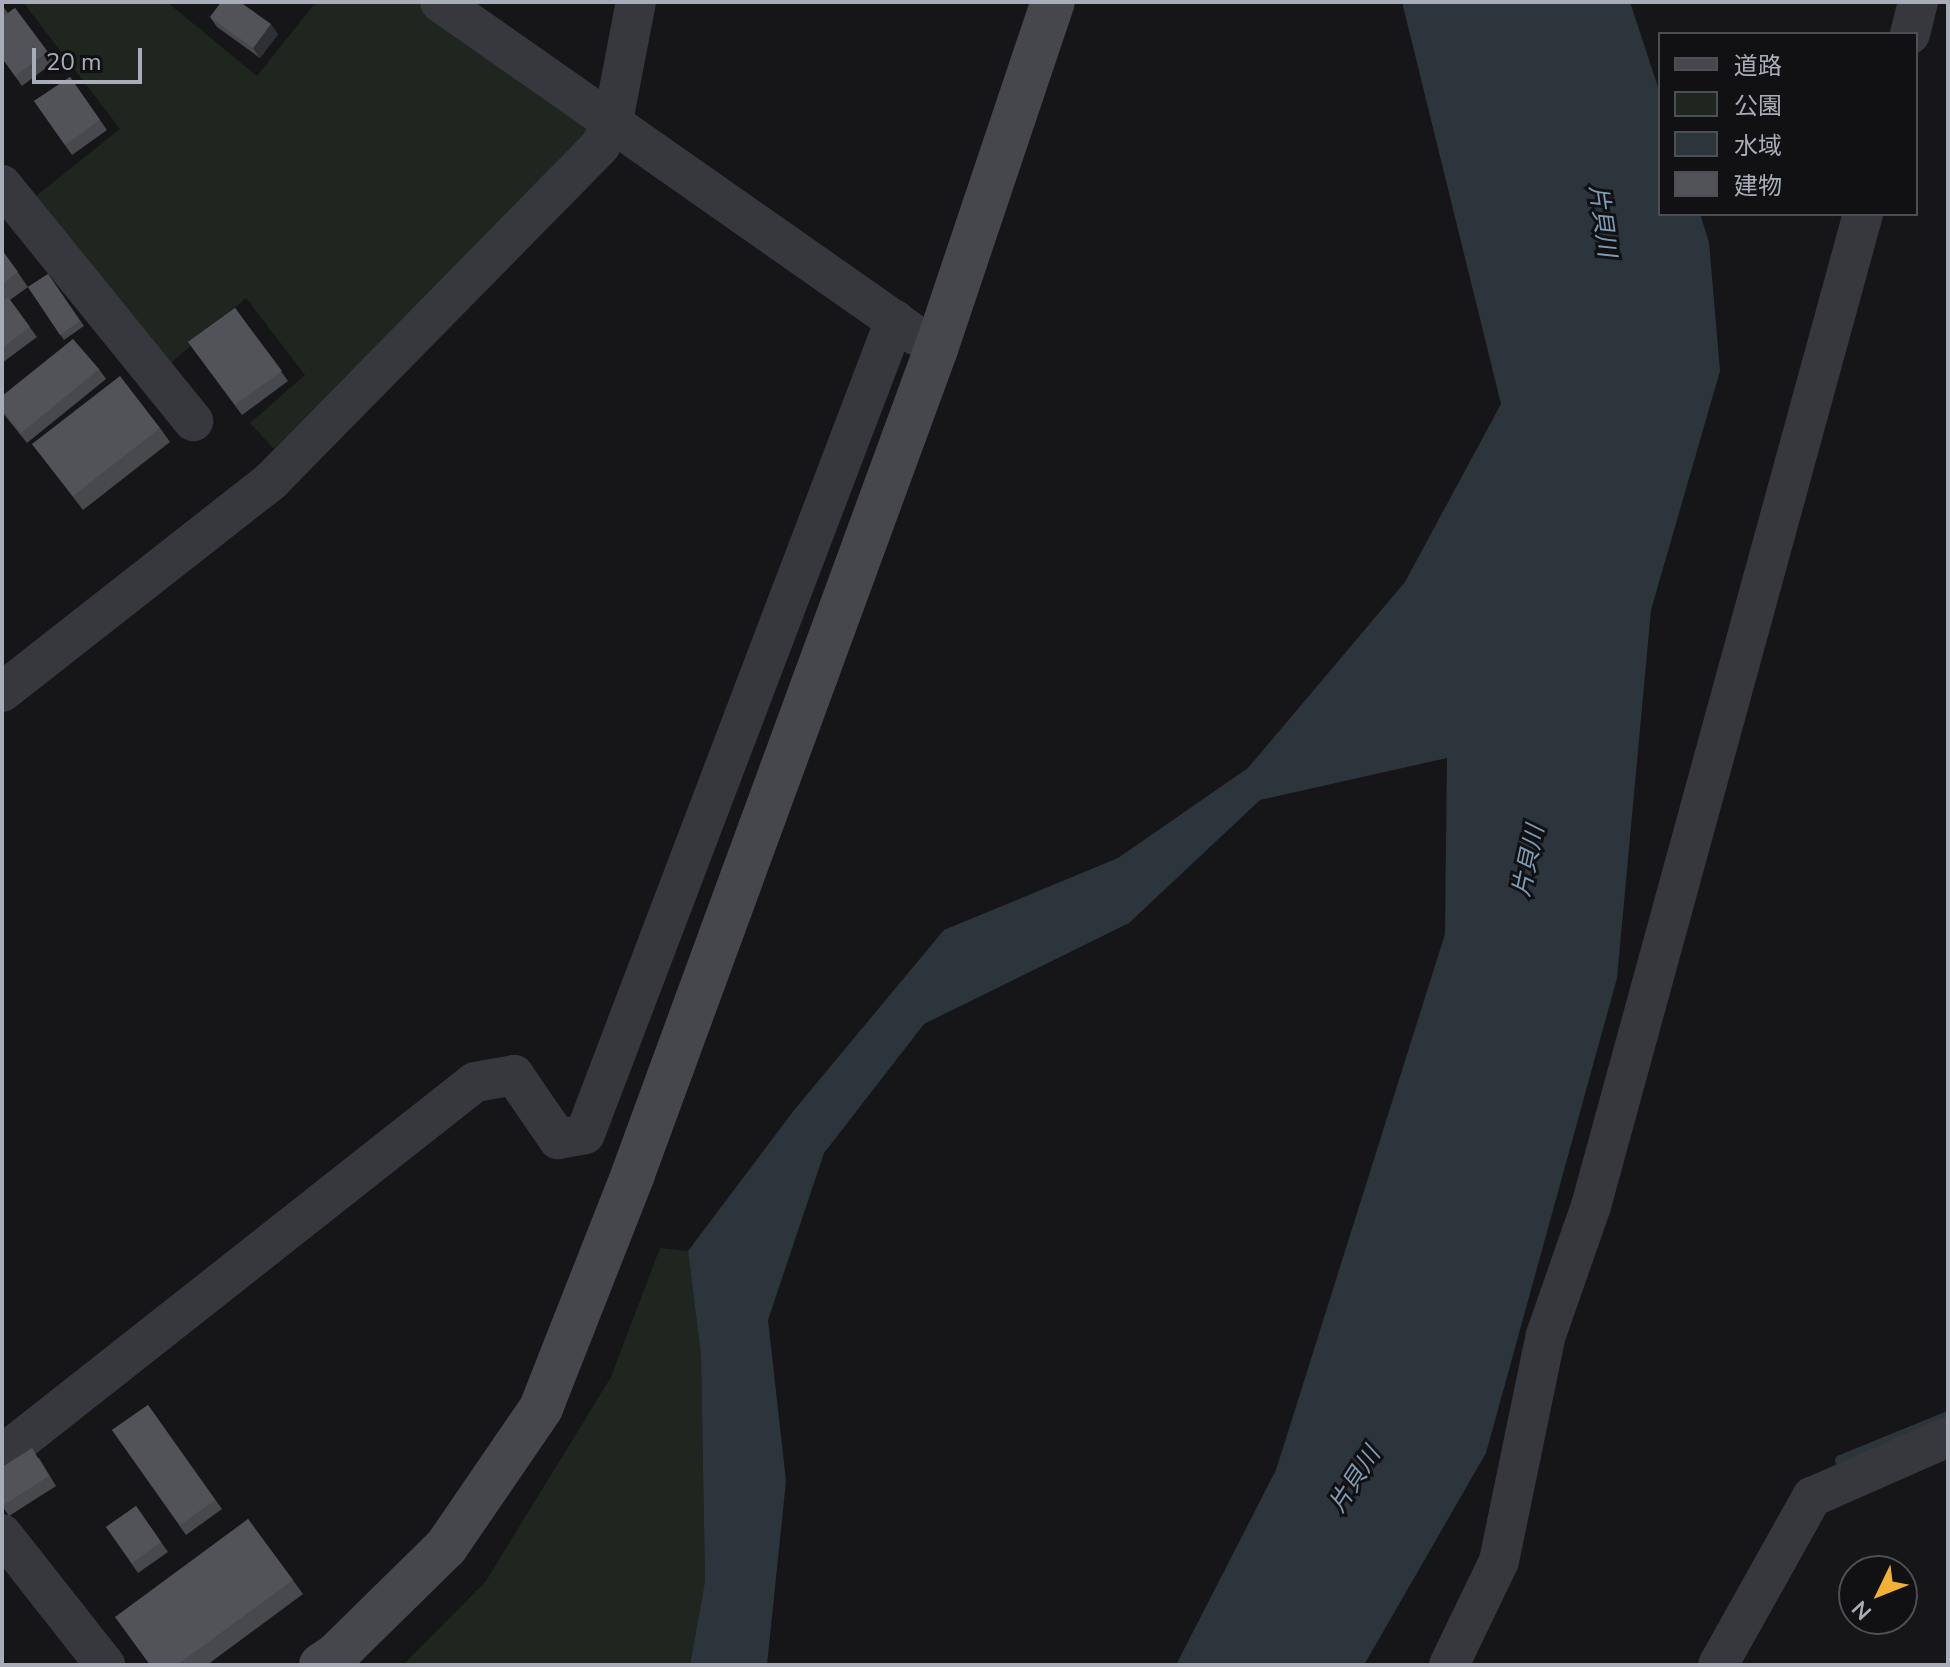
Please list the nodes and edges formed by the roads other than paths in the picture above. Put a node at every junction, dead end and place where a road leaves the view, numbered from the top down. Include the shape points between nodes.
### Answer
1 (440, 2) edge
2 (636, 2) edge
3 (1053, 2) edge
4 (1918, 2) edge
5 (1910, 32) edge
6 (613, 121) junction
7 (2, 185) edge
8 (1862, 216) edge
9 (895, 320) junction
10 (936, 349) junction
11 (193, 421) dead end
12 (2, 692) edge
13 (1948, 1437) edge
14 (2, 1455) edge
15 (2, 1534) edge
16 (105, 1665) edge
17 (321, 1665) edge
18 (1449, 1665) edge
19 (1718, 1665) edge

1 - 6 street
2 - 6 street
3 - 10 street
4 - 5 street
6 - 9 street
6 - 12 street via 600,146 271,481
7 - 11 street
8 - 18 street via 1591,1206 1546,1335 1499,1561
9 - 10 street
9 - 14 street via 585,1134 558,1139 514,1075 475,1082
10 - 17 street via 633,1174 541,1408 446,1547
13 - 19 street via 1812,1497
15 - 16 street

